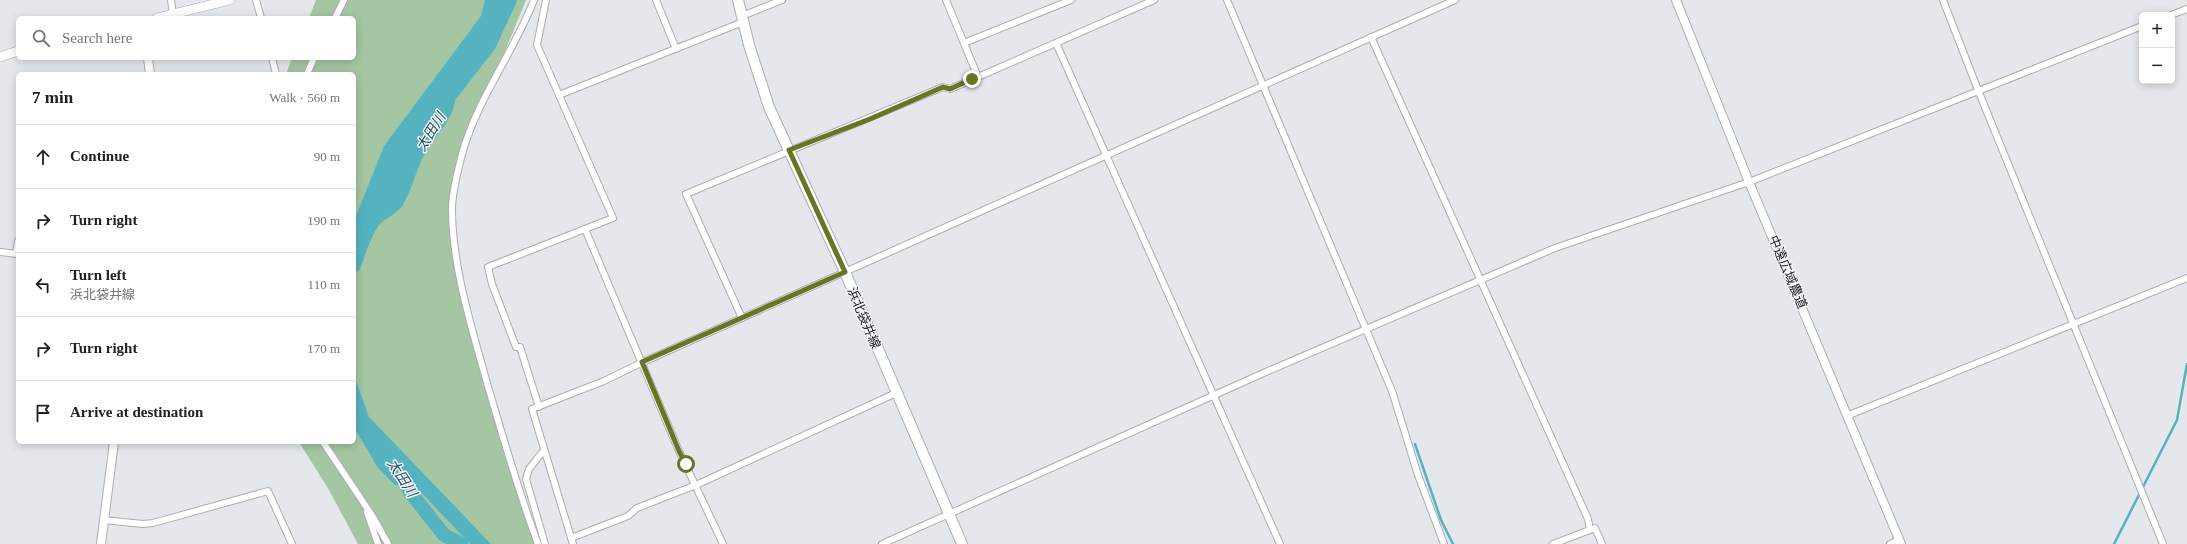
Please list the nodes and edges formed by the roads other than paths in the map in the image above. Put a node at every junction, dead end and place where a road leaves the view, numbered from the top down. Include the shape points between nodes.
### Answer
1 (171, 0) edge
2 (230, 0) edge
3 (256, 0) edge
4 (344, 0) edge
5 (534, 0) edge
6 (546, 0) edge
7 (656, 0) edge
8 (738, 0) edge
9 (782, 0) edge
10 (946, 0) edge
11 (1071, 0) edge
12 (1154, 0) edge
13 (1227, 0) edge
14 (1456, 0) edge
15 (1676, 0) edge
16 (1943, 0) edge
17 (2187, 9) edge
18 (173, 14) junction
19 (2175, 14) edge
20 (165, 16) edge
21 (260, 16) edge
22 (336, 16) edge
23 (742, 19) junction
24 (2139, 27) edge
25 (1371, 37) junction
26 (964, 43) junction
27 (1056, 43) junction
28 (676, 49) junction
29 (16, 52) edge
30 (0, 57) edge
31 (148, 60) edge
32 (272, 60) edge
33 (313, 60) edge
34 (150, 72) edge
35 (276, 72) edge
36 (308, 72) edge
37 (978, 77) junction
38 (1262, 86) junction
39 (1978, 90) junction
40 (559, 95) junction
41 (789, 150) junction
42 (1106, 155) junction
43 (1749, 182) junction
44 (585, 229) junction
45 (0, 252) edge
46 (16, 254) edge
47 (845, 272) junction
48 (2187, 278) edge
49 (1480, 280) junction
50 (742, 318) junction
51 (2074, 324) junction
52 (1366, 330) junction
53 (642, 362) junction
54 (896, 393) junction
55 (1213, 396) junction
56 (540, 406) junction
57 (1849, 415) junction
58 (114, 444) edge
59 (324, 444) edge
60 (544, 450) junction
61 (696, 485) junction
62 (366, 508) junction
63 (949, 514) junction
64 (103, 520) junction
65 (1590, 530) junction
66 (572, 541) edge
67 (1901, 542) edge
68 (101, 544) edge
69 (292, 544) edge
70 (378, 544) edge
71 (388, 544) edge
72 (538, 544) edge
73 (545, 544) edge
74 (723, 544) edge
75 (882, 544) edge
76 (962, 544) edge
77 (1280, 544) edge
78 (1444, 544) edge
79 (1553, 544) edge
80 (1602, 544) edge
81 (1890, 544) edge
82 (2163, 544) edge

1 - 18 street
2 - 18 main road
3 - 21 street
4 - 22 street
5 - 72 street via 523,27 468,134 452,207 453,229 466,307 516,484
6 - 40 street via 537,45
7 - 28 street
8 - 23 main road, 浜北袋井線
9 - 23 street
10 - 26 street
11 - 26 street
12 - 27 street
13 - 38 street
14 - 25 street
15 - 43 street, 中遠広域農道
16 - 39 street
17 - 19 street
18 - 20 main road
23 - 28 street
23 - 41 main road, 浜北袋井線 via 769,107
24 - 39 street
25 - 38 street
25 - 49 street
26 - 37 street
27 - 37 street
27 - 42 street
28 - 40 street
29 - 30 main road
31 - 34 street
32 - 35 street
33 - 36 street
37 - 41 street via 950,89 943,87
38 - 42 street
38 - 52 street
39 - 43 street
39 - 51 street
40 - 44 street via 613,218
41 - 47 main road, 浜北袋井線
41 - 50 street via 686,194
42 - 47 street
42 - 55 street
43 - 49 street via 1555,248
43 - 57 street, 中遠広域農道
44 - 53 street
44 - 56 street via 488,267 492,284 516,347 520,347
45 - 46 street
47 - 50 street
47 - 54 main road, 浜北袋井線
48 - 51 street
49 - 52 street
49 - 65 street via 1588,519
50 - 53 street
51 - 57 street
51 - 82 street
52 - 55 street
52 - 78 street via 1392,391 1418,475
53 - 56 street via 604,381
53 - 61 street
54 - 61 street
54 - 63 main road, 浜北袋井線
55 - 63 street
55 - 77 street
56 - 60 street via 532,409
57 - 67 street, 中遠広域農道
58 - 64 street
59 - 62 street
60 - 66 street
60 - 73 street via 529,469 526,479
61 - 66 street via 637,508 628,516
61 - 74 street
62 - 70 street
62 - 71 street
63 - 75 street
63 - 76 main road, 浜北袋井線
64 - 68 street
64 - 69 street via 153,523 268,491
65 - 79 street
65 - 80 street via 1595,528
67 - 81 street

